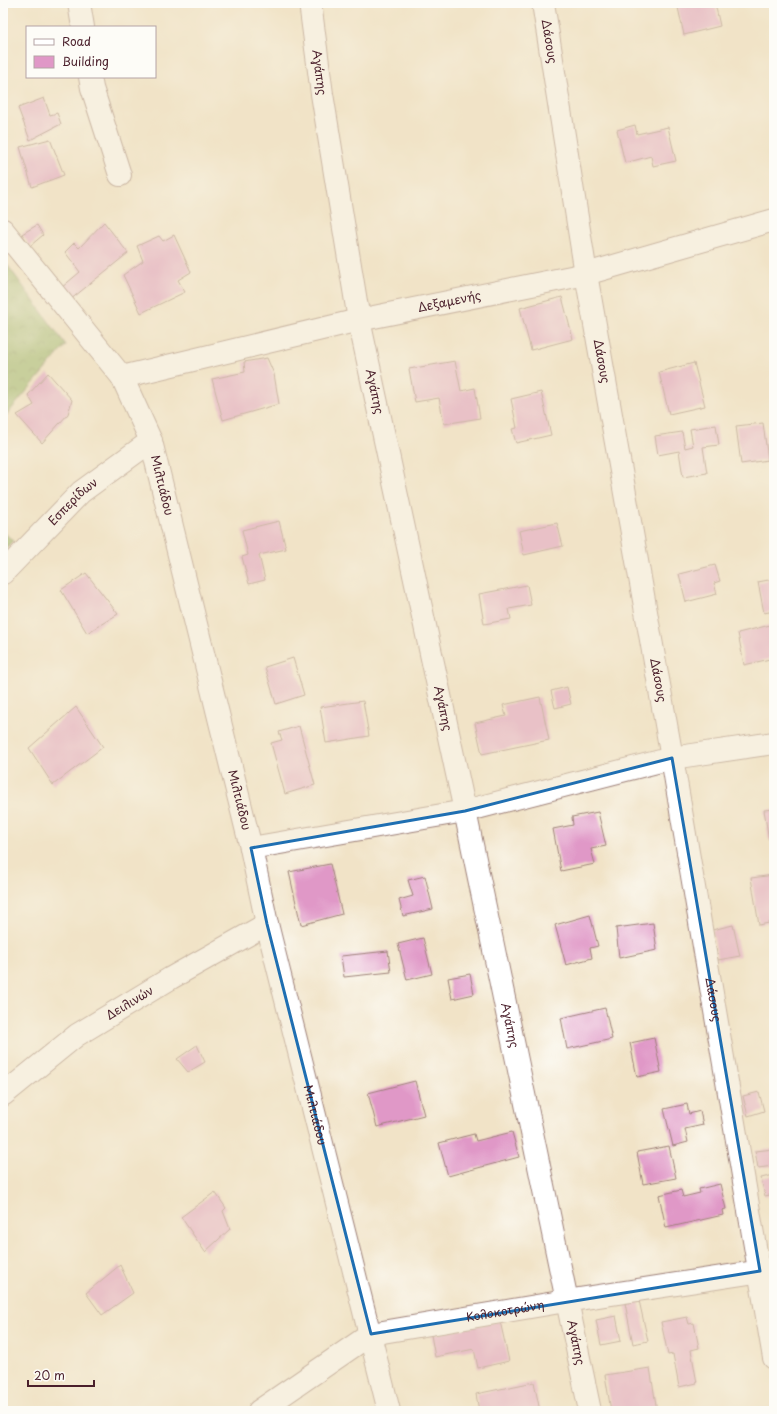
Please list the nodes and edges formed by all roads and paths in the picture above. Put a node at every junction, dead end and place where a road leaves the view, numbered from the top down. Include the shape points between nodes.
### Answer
1 (79, 3) edge
2 (310, 3) edge
3 (543, 3) edge
4 (83, 26) edge
5 (90, 78) edge
6 (120, 175) dead end
7 (774, 220) edge
8 (3, 230) edge
9 (586, 274) junction
10 (359, 320) junction
11 (122, 377) junction
12 (151, 441) junction
13 (3, 573) edge
14 (774, 743) edge
15 (672, 758) junction
16 (465, 811) junction
17 (251, 848) junction
18 (267, 924) junction
19 (3, 1095) edge
20 (767, 1270) edge
21 (566, 1301) junction
22 (371, 1334) junction
23 (774, 1358) edge
24 (259, 1411) edge
25 (389, 1411) edge
26 (590, 1411) edge

1 - 4 street
2 - 10 street, Αγάπης via 322,94
3 - 9 street, Δάσους
5 - 6 street
7 - 9 street, Δεξαμενής
8 - 11 street, Μιλτιάδου
9 - 10 street, Δεξαμενής
9 - 15 street, Δάσους
10 - 11 street, Δεξαμενής
10 - 16 street, Αγάπης
11 - 12 street, Μιλτιάδου
12 - 13 street, Εσπερίδων via 81,492
12 - 17 street, Μιλτιάδου
14 - 15 street
15 - 16 street
15 - 20 street, Δάσους
16 - 17 street
16 - 21 street, Αγάπης
17 - 18 street, Μιλτιάδου
18 - 19 street, Δειλινών via 77,1035
18 - 22 street, Μιλτιάδου
20 - 21 street, Κολοκοτρώνη
20 - 23 street, Δάσους
21 - 22 street, Κολοκοτρώνη
21 - 26 street, Αγάπης
22 - 24 street, Κολοκοτρώνη
22 - 25 street, Μιλτιάδου

